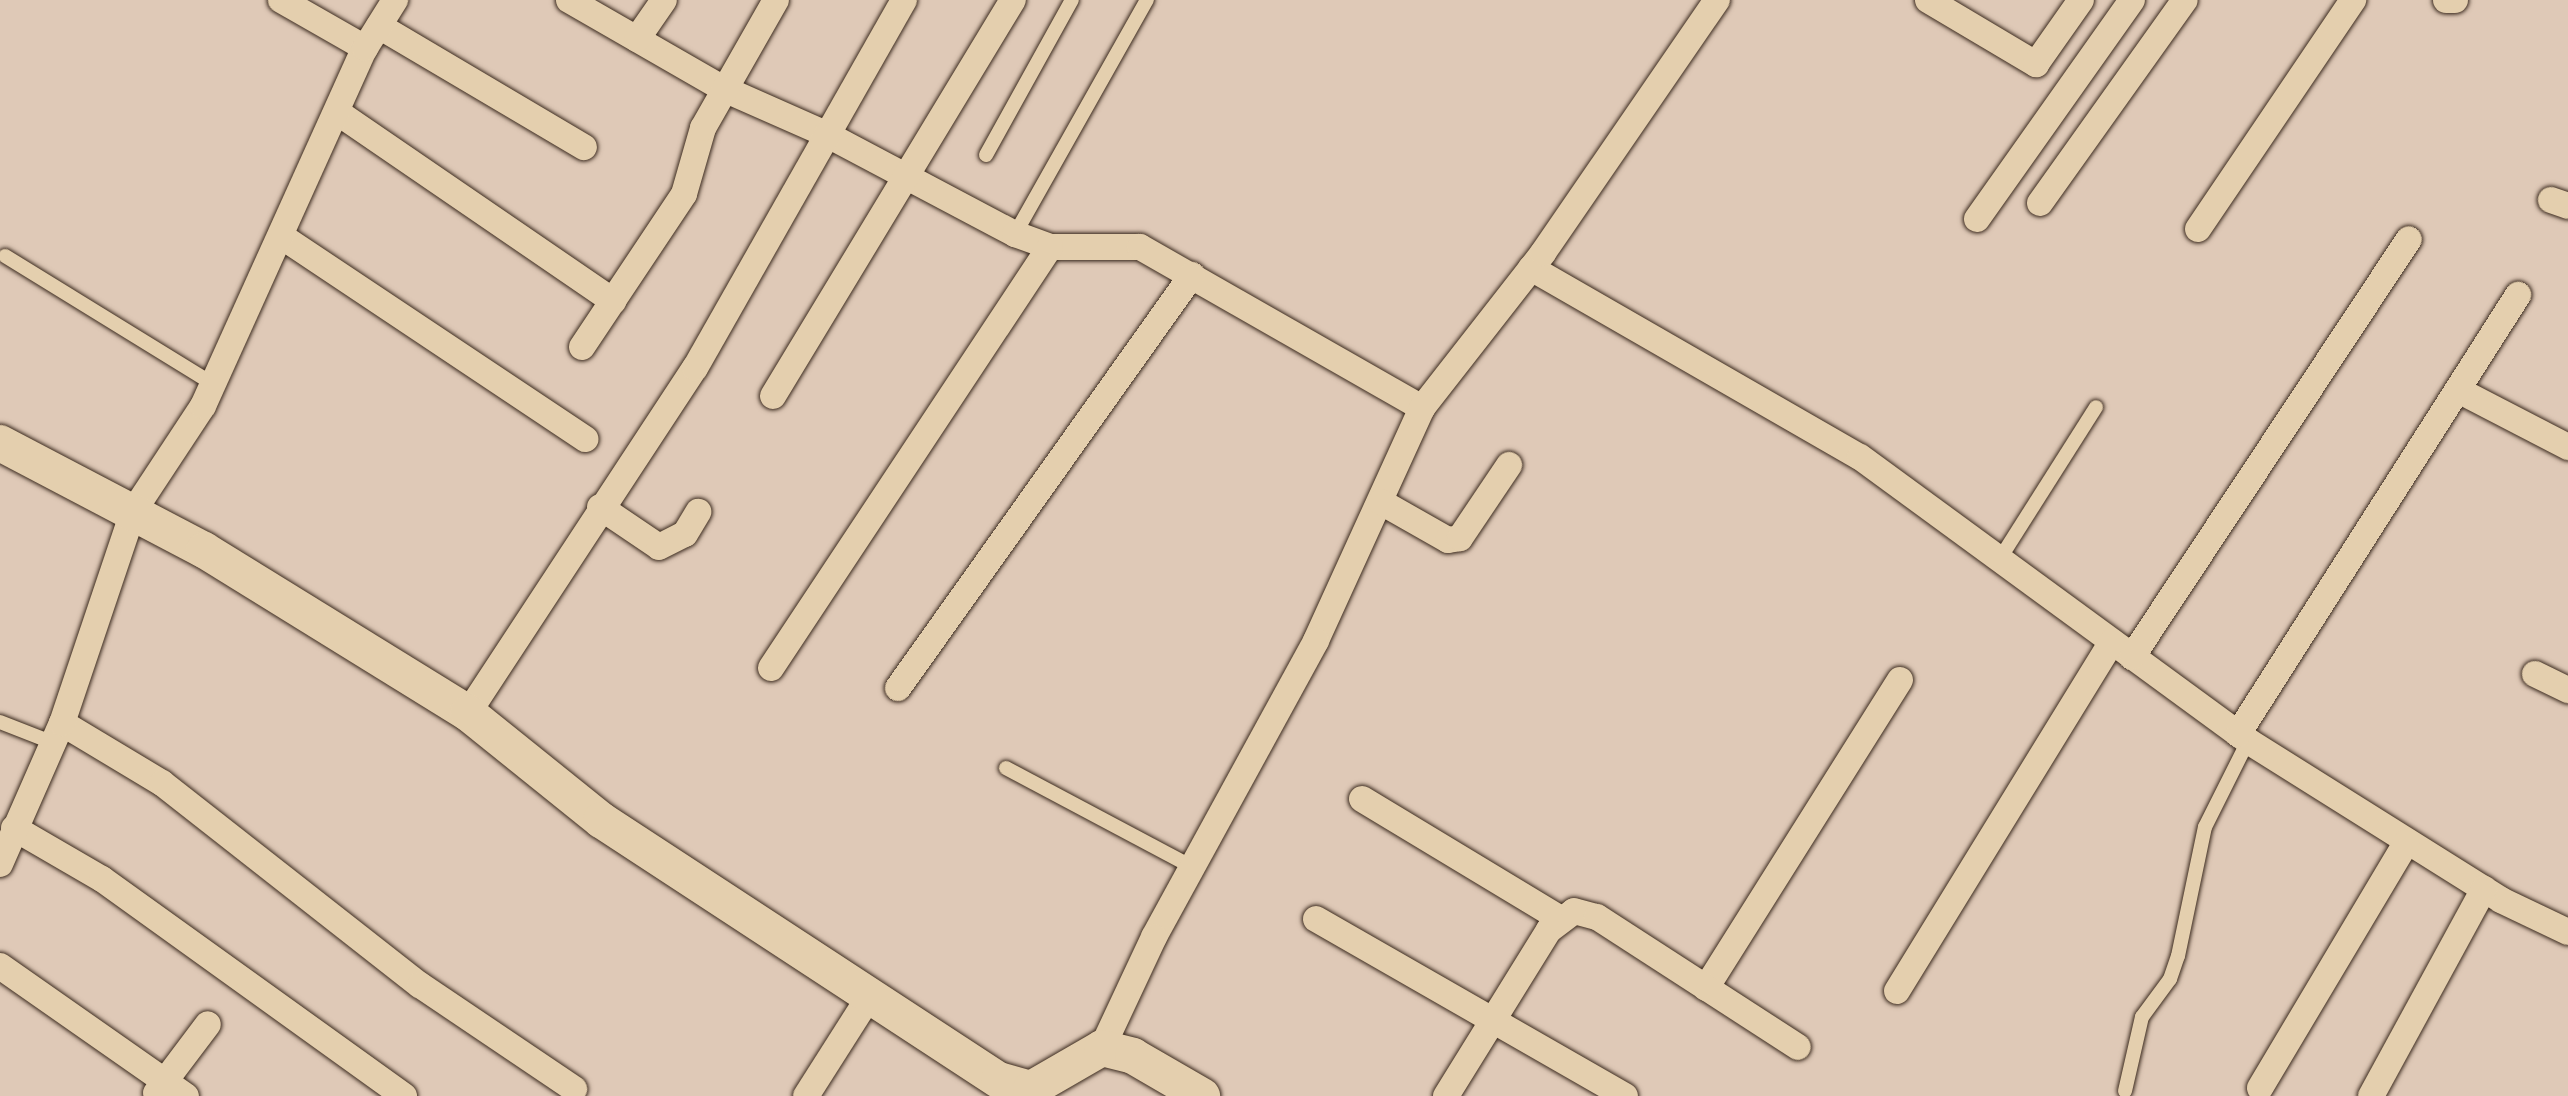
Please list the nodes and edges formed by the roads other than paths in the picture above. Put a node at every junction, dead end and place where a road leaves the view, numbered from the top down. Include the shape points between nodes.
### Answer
1 (281, 0) edge
2 (395, 0) edge
3 (569, 0) edge
4 (664, 0) edge
5 (776, 0) edge
6 (904, 0) edge
7 (1013, 0) edge
8 (1072, 0) edge
9 (1147, 0) edge
10 (1717, 0) edge
11 (1928, 0) edge
12 (2081, 0) edge
13 (2132, 0) edge
14 (2185, 0) edge
15 (2353, 0) edge
16 (2446, 0) edge
17 (2455, 0) edge
18 (379, 26) junction
19 (637, 39) junction
20 (365, 48) junction
21 (724, 89) junction
22 (337, 112) junction
23 (826, 134) junction
24 (584, 147) dead end
25 (986, 155) dead end
26 (909, 176) junction
27 (2040, 203) dead end
28 (1977, 219) dead end
29 (2198, 229) dead end
30 (1015, 234) junction
31 (281, 236) junction
32 (2409, 239) dead end
33 (1050, 247) junction
34 (5, 256) dead end
35 (1531, 268) junction
36 (1192, 275) junction
37 (2518, 295) dead end
38 (613, 301) junction
39 (582, 347) dead end
40 (213, 384) junction
41 (2458, 390) junction
42 (773, 396) dead end
43 (2096, 407) dead end
44 (1422, 408) junction
45 (585, 439) dead end
46 (0, 443) edge
47 (2568, 447) edge
48 (1509, 465) dead end
49 (1381, 502) junction
50 (600, 507) junction
51 (133, 512) junction
52 (698, 512) dead end
53 (1999, 560) junction
54 (2122, 650) junction
55 (771, 668) dead end
56 (2535, 674) dead end
57 (1900, 680) dead end
58 (898, 688) dead end
59 (2568, 690) edge
60 (468, 713) junction
61 (0, 722) edge
62 (56, 732) junction
63 (2243, 738) junction
64 (1006, 768) dead end
65 (1362, 799) dead end
66 (14, 828) junction
67 (2407, 841) junction
68 (0, 864) edge
69 (1194, 868) junction
70 (2484, 889) junction
71 (1559, 918) junction
72 (1316, 919) dead end
73 (2568, 932) edge
74 (0, 966) edge
75 (1706, 988) junction
76 (1897, 991) dead end
77 (869, 997) junction
78 (1492, 1021) junction
79 (208, 1024) dead end
80 (1798, 1047) dead end
81 (1102, 1048) junction
82 (1051, 1087) edge
83 (159, 1088) edge
84 (2260, 1088) dead end
85 (574, 1089) dead end
86 (2125, 1091) dead end
87 (186, 1096) edge
88 (404, 1096) edge
89 (806, 1096) edge
90 (1202, 1096) edge
91 (1446, 1096) edge
92 (1625, 1096) edge
93 (2371, 1096) edge

1 - 20 street
2 - 18 street
3 - 19 street
4 - 19 street
5 - 21 street
6 - 23 street
7 - 26 street
8 - 25 lane
9 - 30 lane
10 - 35 street
11 - 12 street via 2036,64
13 - 28 street
14 - 27 street
15 - 29 street
16 - 17 street
18 - 20 street
18 - 24 street
19 - 21 street
20 - 22 street
21 - 23 street
21 - 38 street via 703,128 684,194
22 - 31 street
22 - 38 street
23 - 26 street
23 - 50 street via 695,368
26 - 30 street
26 - 42 street
30 - 33 street
31 - 40 street
31 - 45 street
32 - 54 street
33 - 36 street via 1140,247
33 - 55 street
34 - 40 lane
35 - 44 street
35 - 53 street via 1860,457
36 - 44 street
36 - 58 street
37 - 41 street
38 - 39 street
40 - 51 street
41 - 47 street
41 - 63 street
43 - 53 lane
44 - 49 street
46 - 51 main road
48 - 49 street via 1460,538 1448,540
49 - 69 street via 1316,641
50 - 52 street via 659,547 685,534
50 - 60 street
51 - 60 main road
51 - 62 street
53 - 54 street
54 - 63 street
54 - 76 street
56 - 59 street
57 - 75 street
60 - 77 main road via 601,820
61 - 62 lane
62 - 66 street
62 - 85 street via 162,783 420,985
63 - 67 street
63 - 86 lane via 2205,827 2178,956 2170,979 2142,1017
64 - 69 lane
65 - 71 street
66 - 68 street
66 - 88 street via 102,879
67 - 70 street
67 - 84 street
69 - 81 street
70 - 73 street
70 - 93 street
71 - 75 street via 1574,911 1597,917
71 - 78 street
72 - 78 street
74 - 83 street
75 - 80 street
77 - 82 main road via 1014,1089
77 - 89 street
78 - 91 street
78 - 92 street
79 - 83 street
81 - 82 main road
81 - 90 main road via 1133,1056
83 - 87 street

